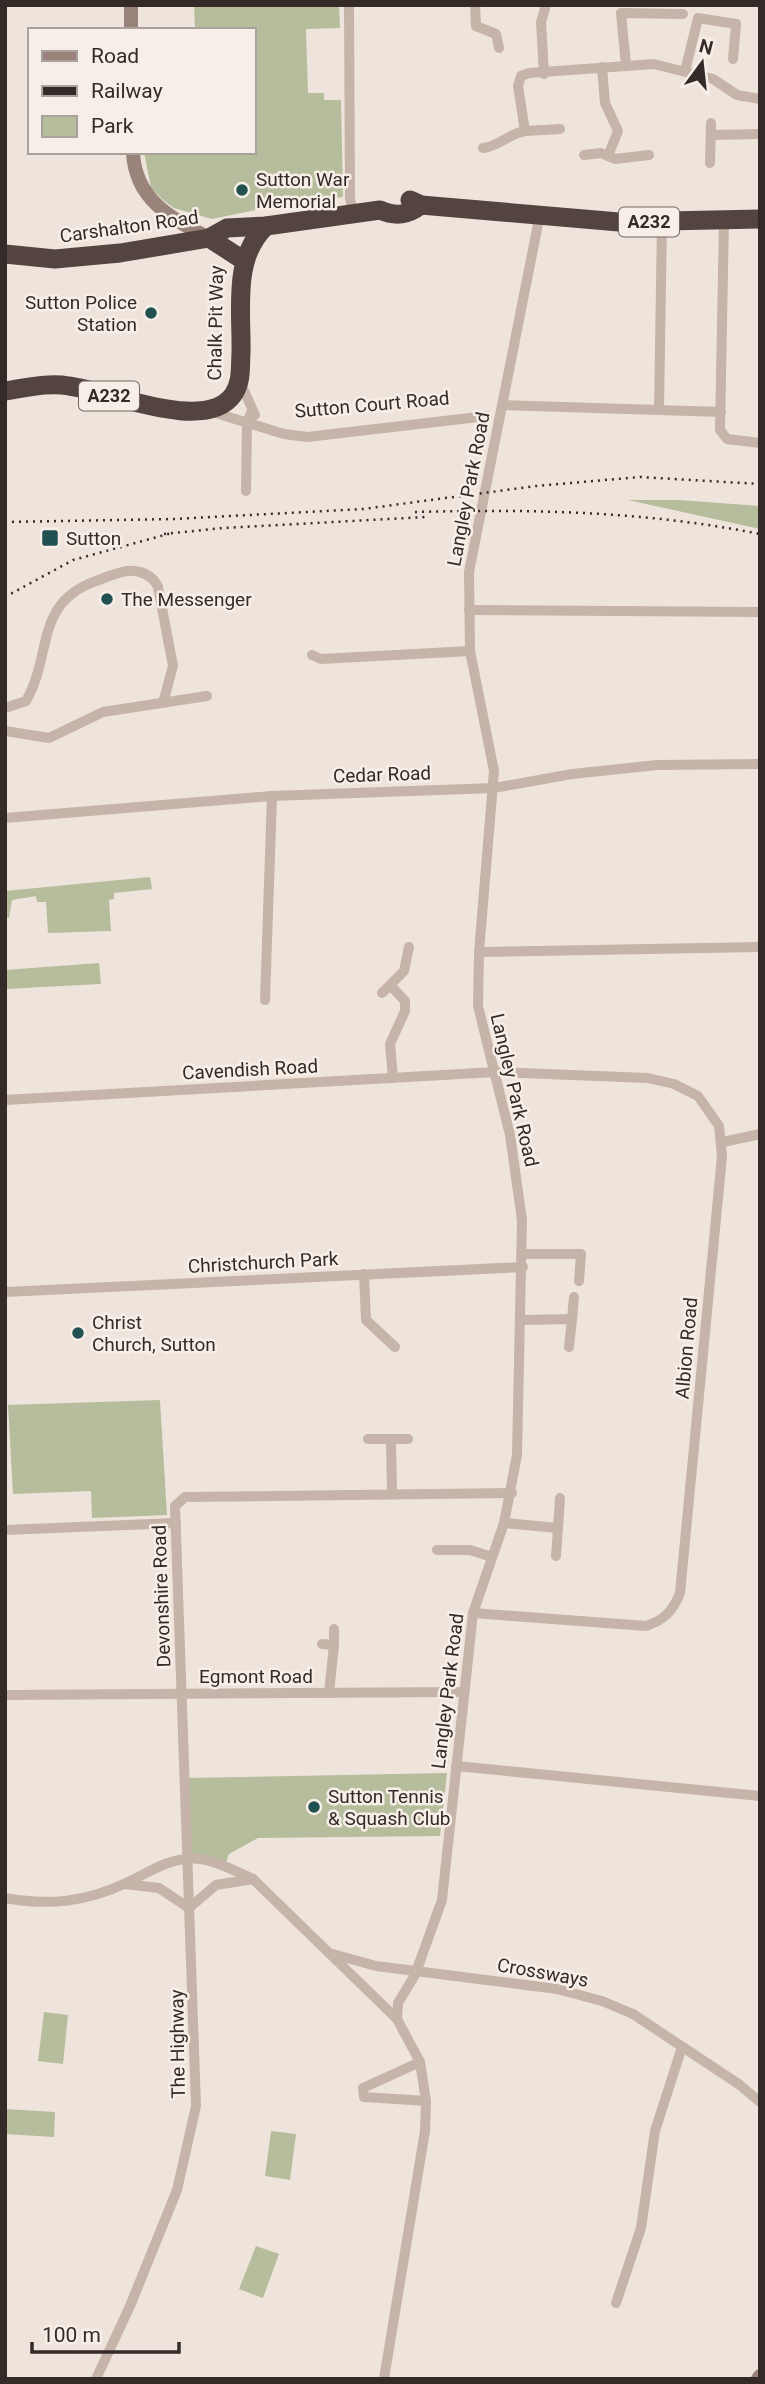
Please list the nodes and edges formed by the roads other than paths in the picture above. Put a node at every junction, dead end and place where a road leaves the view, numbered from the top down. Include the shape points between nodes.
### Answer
1 (131, 5) edge
2 (349, 5) edge
3 (475, 5) edge
4 (546, 5) edge
5 (683, 14) dead end
6 (131, 28) edge
7 (499, 48) dead end
8 (733, 59) dead end
9 (626, 65) junction
10 (602, 67) junction
11 (685, 71) junction
12 (544, 74) junction
13 (760, 99) edge
14 (560, 129) dead end
15 (525, 131) junction
16 (760, 134) edge
17 (483, 148) dead end
18 (133, 154) edge
19 (584, 155) dead end
20 (649, 155) dead end
21 (608, 156) junction
22 (710, 163) dead end
23 (353, 214) junction
24 (540, 214) junction
25 (760, 219) edge
26 (724, 220) junction
27 (662, 222) junction
28 (266, 226) junction
29 (209, 238) junction
30 (5, 254) edge
31 (243, 260) junction
32 (240, 383) junction
33 (7, 392) edge
34 (502, 405) junction
35 (659, 409) junction
36 (252, 410) junction
37 (209, 411) junction
38 (721, 412) junction
39 (487, 416) dead end
40 (247, 424) junction
41 (262, 426) junction
42 (760, 443) edge
43 (246, 491) dead end
44 (469, 610) junction
45 (760, 612) edge
46 (470, 651) junction
47 (312, 655) dead end
48 (207, 696) dead end
49 (163, 703) junction
50 (5, 708) edge
51 (5, 731) edge
52 (760, 764) edge
53 (494, 788) junction
54 (272, 796) junction
55 (5, 818) edge
56 (409, 947) dead end
57 (760, 947) edge
58 (479, 952) junction
59 (265, 1000) dead end
60 (496, 1072) junction
61 (393, 1078) junction
62 (5, 1100) edge
63 (760, 1134) edge
64 (723, 1142) junction
65 (523, 1254) junction
66 (523, 1267) junction
67 (364, 1274) junction
68 (579, 1281) dead end
69 (5, 1292) edge
70 (575, 1297) dead end
71 (572, 1319) junction
72 (522, 1320) junction
73 (395, 1347) dead end
74 (569, 1347) dead end
75 (368, 1439) dead end
76 (391, 1439) junction
77 (408, 1439) dead end
78 (512, 1493) junction
79 (391, 1494) junction
80 (561, 1498) dead end
81 (176, 1523) junction
82 (504, 1523) junction
83 (558, 1528) junction
84 (5, 1530) edge
85 (437, 1550) dead end
86 (556, 1556) dead end
87 (492, 1557) junction
88 (473, 1613) junction
89 (334, 1629) dead end
90 (464, 1692) junction
91 (329, 1693) junction
92 (182, 1694) junction
93 (5, 1695) edge
94 (456, 1766) junction
95 (760, 1796) edge
96 (188, 1858) junction
97 (253, 1879) junction
98 (125, 1884) junction
99 (5, 1898) edge
100 (190, 1908) junction
101 (329, 1953) junction
102 (416, 1970) junction
103 (397, 2019) junction
104 (682, 2047) junction
105 (420, 2062) junction
106 (426, 2101) junction
107 (760, 2102) edge
108 (616, 2303) dead end
109 (96, 2379) edge
110 (384, 2379) edge

1 - 6 main road
2 - 23 street via 349,198
3 - 7 street via 476,26 496,34
4 - 12 street via 541,22
5 - 9 street via 621,13
8 - 11 street via 736,24 698,18
9 - 10 street
9 - 11 street via 654,64
10 - 12 street
10 - 21 street via 606,103 618,131
11 - 13 street via 713,79 737,95
12 - 15 street via 529,73 520,80
14 - 15 street
15 - 17 street
16 - 22 street via 711,129
18 - 29 main road via 145,194 164,214
19 - 21 street
20 - 21 street
23 - 24 highway, Carshalton Road / A232 via 409,200 421,205
23 - 28 highway, Carshalton Road / A232
24 - 27 highway, Carshalton Road / A232
24 - 34 street, Langley Park Road
25 - 26 highway, Carshalton Road / A232
26 - 27 highway, Carshalton Road / A232
26 - 38 street
27 - 35 street
28 - 29 highway, Carshalton Road / A232 via 227,228
28 - 31 highway
29 - 30 highway, Carshalton Road / A232 via 79,258
29 - 31 highway, Chalk Pit Way
31 - 32 highway, Chalk Pit Way
32 - 36 street
32 - 37 highway, Chalk Pit Way via 226,403
33 - 37 highway, Sutton Court Road / A232 via 65,385 167,408
34 - 35 street
34 - 44 street, Langley Park Road via 474,537
35 - 38 street
36 - 40 street
36 - 41 street
37 - 40 street, Sutton Court Road
38 - 42 street via 720,430 727,439
39 - 41 street, Sutton Court Road via 307,437
40 - 41 street, Sutton Court Road
40 - 43 street
44 - 45 street
44 - 46 street, Langley Park Road
46 - 47 street via 321,659
46 - 53 street, Langley Park Road
48 - 49 street
49 - 50 street via 173,666 158,587 152,577 128,571 76,588 64,598 51,621 26,701
49 - 51 street via 103,712 49,738
52 - 53 street, Cedar Road via 627,767
53 - 54 street, Cedar Road
53 - 58 street, Langley Park Road
54 - 55 street, Cedar Road
54 - 59 street
56 - 61 street via 404,971 386,989 405,1002 390,1044
57 - 58 street
58 - 60 street, Langley Park Road via 478,1006
60 - 61 street, Cavendish Road
60 - 64 street, Albion Road via 648,1078 674,1084 698,1096 712,1111
60 - 65 street, Langley Park Road via 516,1167
61 - 62 street, Cavendish Road
63 - 64 street
64 - 88 street, Albion Road via 676,1602 664,1618 646,1626
65 - 66 street, Langley Park Road
65 - 68 street via 581,1249
66 - 67 street, Christchurch Park
66 - 72 street, Langley Park Road
67 - 69 street, Christchurch Park
67 - 73 street via 366,1320
70 - 71 street
71 - 72 street
71 - 74 street
72 - 78 street, Langley Park Road
75 - 76 street
76 - 77 street
76 - 79 street
78 - 79 street, Devonshire Road
78 - 82 street, Langley Park Road
79 - 81 street, Devonshire Road via 185,1497 175,1506
80 - 83 street
81 - 84 street
81 - 92 street, Devonshire Road
82 - 83 street
82 - 87 street, Langley Park Road
83 - 86 street
85 - 87 street via 470,1550
87 - 88 street, Langley Park Road
88 - 90 street, Langley Park Road
89 - 91 street via 328,1645
90 - 91 street, Egmont Road
90 - 94 street, Langley Park Road
91 - 92 street, Egmont Road
92 - 93 street, Egmont Road
92 - 96 street, Devonshire Road
94 - 95 street
94 - 102 street, Langley Park Road via 442,1900
96 - 97 street via 225,1866
96 - 98 street via 156,1867
96 - 100 street, The Highway
97 - 100 street via 216,1885
97 - 101 street
98 - 99 street via 80,1901 38,1904
98 - 100 street via 159,1888
100 - 109 street, The Highway via 196,2106 177,2190
101 - 102 street, Crossways via 376,1966
101 - 103 street
102 - 103 street via 398,2003
102 - 104 street, Crossways via 557,1989 602,2001 633,2014
103 - 105 street
104 - 107 street, Crossways
104 - 108 street via 654,2131 641,2228
105 - 106 street
105 - 106 street via 363,2088 365,2097
106 - 110 street

